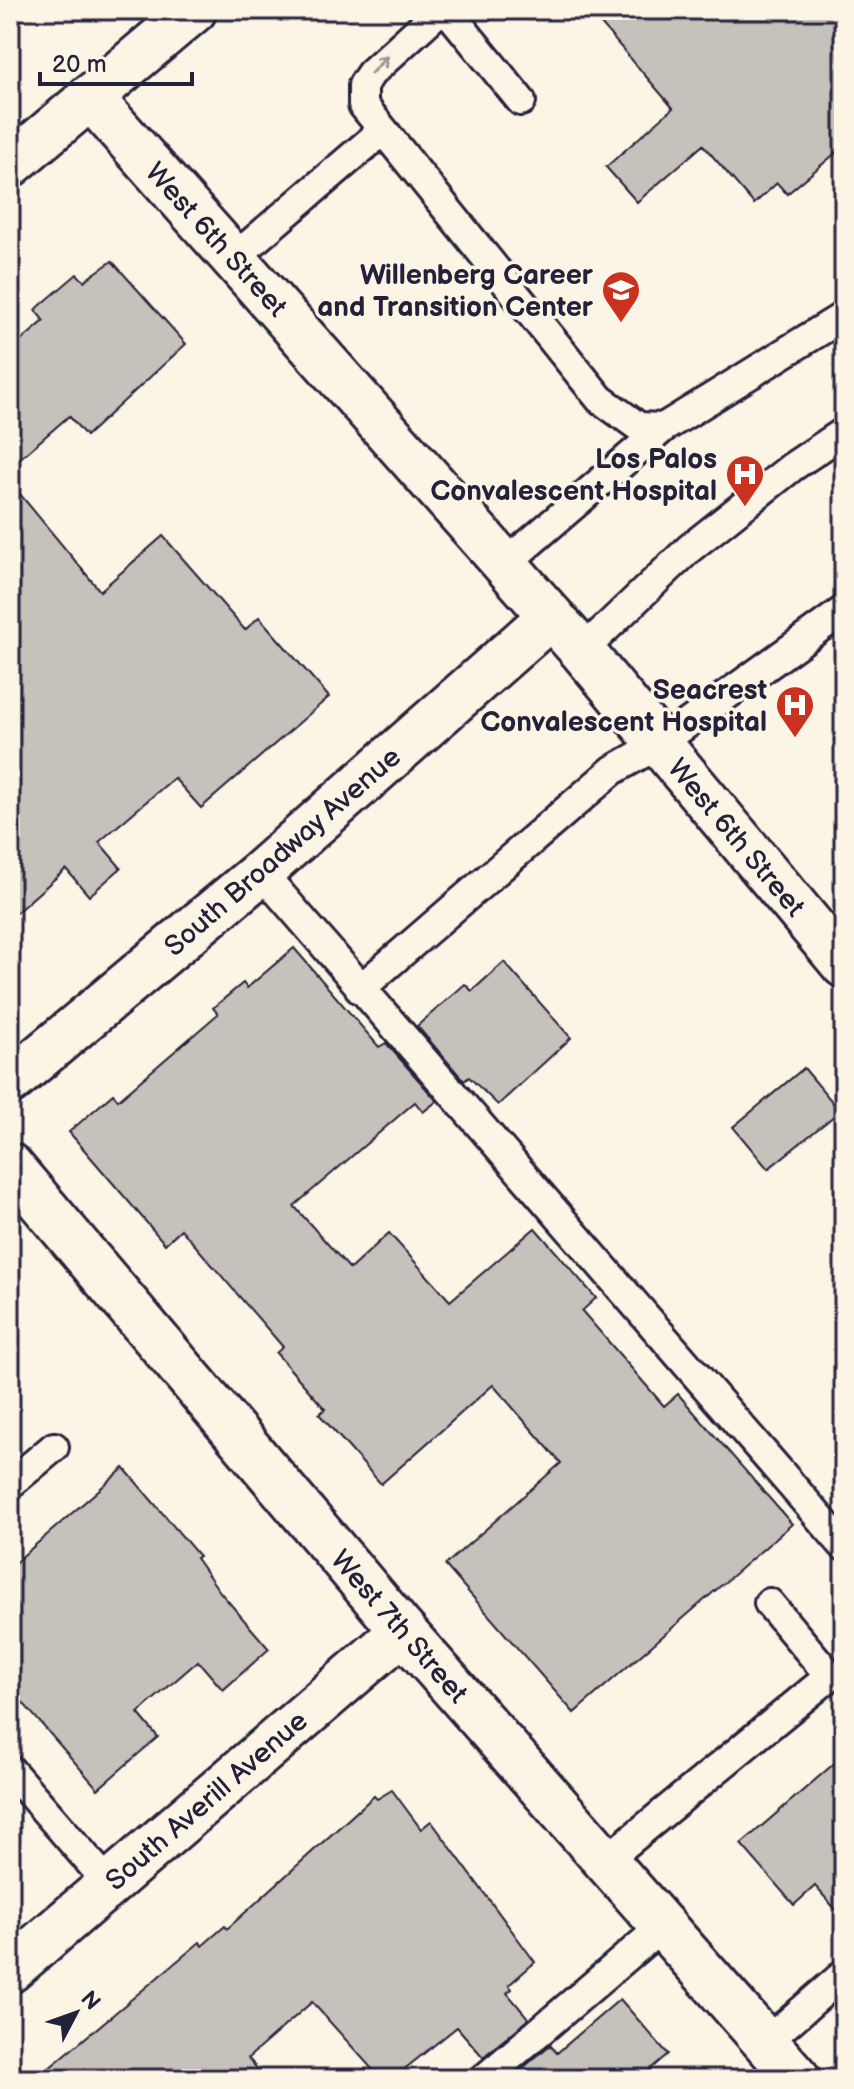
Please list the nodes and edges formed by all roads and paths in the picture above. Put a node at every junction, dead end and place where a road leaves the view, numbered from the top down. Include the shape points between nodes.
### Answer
1 (194, 10) edge
2 (440, 10) edge
3 (447, 10) edge
4 (90, 97) junction
5 (521, 101) dead end
6 (382, 131) junction
7 (10, 165) edge
8 (234, 258) junction
9 (844, 316) edge
10 (663, 428) junction
11 (844, 432) edge
12 (505, 564) junction
13 (844, 610) edge
14 (551, 616) junction
15 (582, 651) junction
16 (659, 744) junction
17 (261, 872) junction
18 (844, 965) edge
19 (360, 989) junction
20 (10, 1082) edge
21 (10, 1166) edge
22 (54, 1447) dead end
23 (10, 1484) edge
24 (844, 1546) edge
25 (769, 1603) dead end
26 (403, 1631) junction
27 (10, 1770) edge
28 (606, 1860) junction
29 (109, 1884) junction
30 (664, 1925) junction
31 (10, 1970) edge
32 (844, 1974) edge
33 (766, 2042) junction
34 (484, 2079) edge
35 (798, 2079) edge

1 - 4 street
6 -> 2 lane via 363,105 363,85 379,63
3 - 5 lane
4 - 7 street
4 - 8 street, West 6th Street
6 - 8 lane
6 - 10 lane via 600,399 639,427
8 - 12 street, West 6th Street
9 - 10 lane
10 - 12 lane
11 - 15 lane via 690,548
12 - 14 street, West 6th Street
13 - 16 lane
14 - 15 street, West 6th Street
14 - 17 street, South Broadway Avenue
15 - 16 street, West 6th Street
16 - 18 street, West 6th Street
16 - 19 lane via 613,770
17 - 19 lane
17 - 20 street, South Broadway Avenue
19 - 24 lane
21 - 26 street, West 7th Street
22 - 23 lane
25 - 28 lane via 830,1676
26 - 28 street, West 7th Street
26 - 29 street, South Averill Avenue
27 - 29 lane
28 - 30 street, West 7th Street
29 - 31 street, South Averill Avenue
30 - 33 street, West 7th Street
30 - 34 lane
32 - 33 lane
33 - 35 street, West 7th Street

